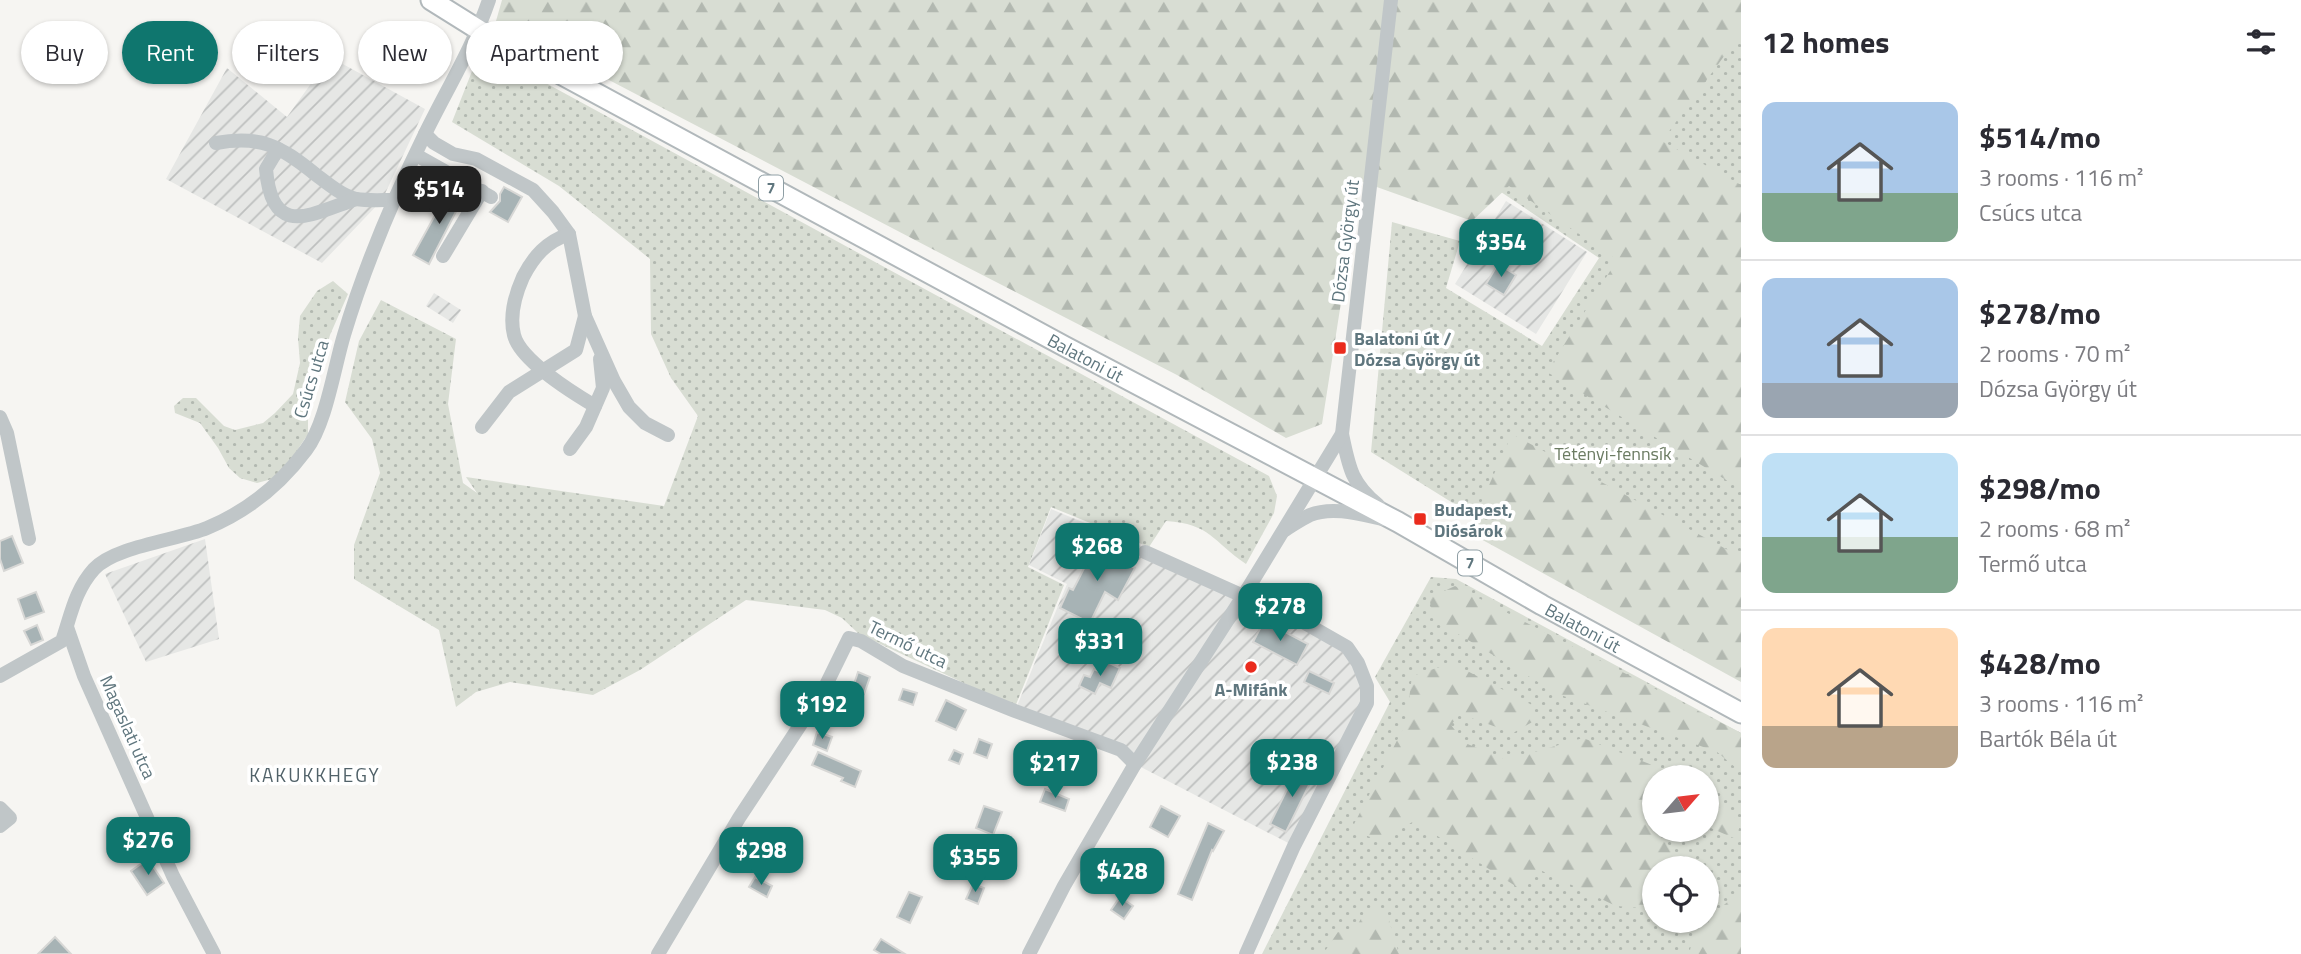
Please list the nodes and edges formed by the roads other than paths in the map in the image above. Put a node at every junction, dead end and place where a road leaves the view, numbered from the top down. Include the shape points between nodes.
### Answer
1 (431, 0) edge
2 (489, 0) edge
3 (1391, 0) edge
4 (482, 21) edge
5 (466, 22) edge
6 (466, 55) edge
7 (580, 84) edge
8 (425, 134) junction
9 (216, 143) dead end
10 (278, 149) junction
11 (415, 155) junction
12 (356, 199) junction
13 (394, 200) junction
14 (569, 234) junction
15 (443, 256) dead end
16 (585, 316) junction
17 (599, 351) junction
18 (544, 371) junction
19 (595, 406) junction
20 (0, 417) edge
21 (482, 427) dead end
22 (1342, 434) junction
23 (668, 435) dead end
24 (570, 449) dead end
25 (1314, 478) junction
26 (1398, 522) junction
27 (1284, 530) junction
28 (29, 539) dead end
29 (1145, 552) dead end
30 (1245, 593) junction
31 (67, 627) junction
32 (0, 676) edge
33 (1741, 713) edge
34 (1135, 764) junction
35 (0, 808) edge
36 (0, 826) edge
37 (214, 954) edge
38 (658, 954) edge
39 (1029, 954) edge
40 (1246, 954) edge

1 - 5 main road, Balatoni út / 7
2 - 4 street, Csúcs utca
3 - 22 street, Dózsa György út
6 - 8 street, Csúcs utca
7 - 25 main road, Balatoni út / 7
8 - 11 street, Csúcs utca
8 - 14 street via 453,155 476,159 533,190
9 - 10 street via 241,139 267,142
10 - 12 street via 329,186
10 - 12 street via 265,169 271,200 281,213 298,218
11 - 13 street, Csúcs utca
11 - 15 street via 486,194
12 - 13 street
13 - 31 street, Csúcs utca via 367,262 309,447 251,506 206,528 126,551 95,567 76,594
14 - 16 street
14 - 18 street via 552,240 532,259 513,299 514,336
16 - 17 street
16 - 18 street via 576,350
17 - 19 street via 603,388
17 - 23 street via 629,407
18 - 19 street
18 - 21 street via 509,392
19 - 24 street
20 - 28 street
22 - 25 street, Dózsa György út
22 - 26 street via 1355,482
25 - 26 main road, Balatoni út / 7
25 - 27 street, Dózsa György út
26 - 27 street via 1355,513 1321,513
26 - 33 main road, Balatoni út / 7
27 - 30 street, Dózsa György út
29 - 30 street
30 - 34 street, Dózsa György út
30 - 40 street via 1347,647 1367,686 1367,703 1294,846
31 - 32 street, Csúcs utca via 62,641
31 - 37 street, Magaslati utca via 84,676 173,876
34 - 38 street, Termő utca via 1121,750 903,666 849,638 824,689 739,818
34 - 39 street, Dózsa György út
35 - 36 street via 10,818

